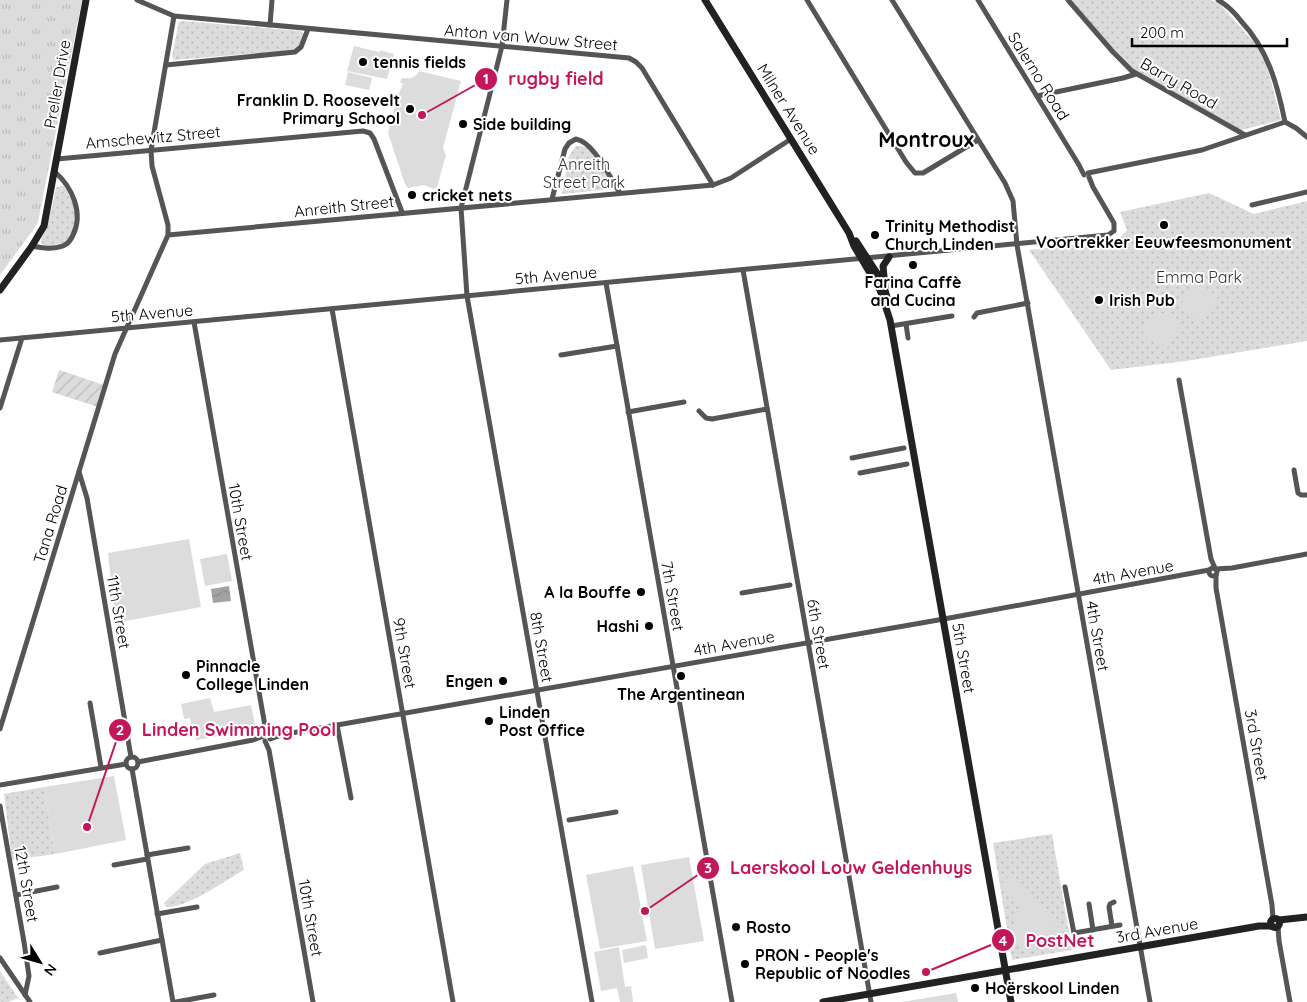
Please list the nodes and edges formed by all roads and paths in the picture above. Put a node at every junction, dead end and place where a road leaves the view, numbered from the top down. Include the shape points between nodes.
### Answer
1 (86, 0) edge
2 (137, 0) edge
3 (272, 0) edge
4 (507, 0) edge
5 (705, 0) edge
6 (806, 0) edge
7 (892, 0) edge
8 (978, 0) edge
9 (1068, 0) edge
10 (1222, 1) edge
11 (174, 16) junction
12 (270, 25) junction
13 (308, 29) junction
14 (502, 46) junction
15 (166, 64) junction
16 (1136, 74) junction
17 (1038, 96) junction
18 (1285, 122) junction
19 (1245, 135) junction
20 (1307, 137) edge
21 (791, 139) junction
22 (978, 140) junction
23 (151, 150) junction
24 (57, 159) junction
25 (55, 172) junction
26 (1087, 175) junction
27 (713, 185) junction
28 (1307, 192) edge
29 (620, 193) junction
30 (552, 199) junction
31 (1252, 205) dead end
32 (461, 208) junction
33 (402, 212) junction
34 (1113, 233) joint
35 (168, 235) junction
36 (1017, 245) junction
37 (32, 246) junction
38 (889, 257) junction
39 (866, 259) junction
40 (743, 270) junction
41 (606, 283) junction
42 (885, 289) junction
43 (0, 290) edge
44 (467, 296) junction
45 (1028, 303) junction
46 (332, 309) junction
47 (952, 316) dead end
48 (974, 316) dead end
49 (194, 322) junction
50 (891, 323) junction
51 (906, 324) junction
52 (126, 328) junction
53 (22, 338) junction
54 (908, 338) dead end
55 (0, 340) edge
56 (617, 346) junction
57 (561, 355) dead end
58 (1179, 380) dead end
59 (684, 402) dead end
60 (0, 408) edge
61 (767, 409) junction
62 (628, 412) junction
63 (699, 412) dead end
64 (904, 448) dead end
65 (852, 458) dead end
66 (907, 464) dead end
67 (1294, 470) dead end
68 (79, 472) junction
69 (860, 473) dead end
70 (1307, 495) edge
71 (1307, 554) edge
72 (1213, 572) junction
73 (790, 584) dead end
74 (742, 593) dead end
75 (1078, 594) junction
76 (944, 619) junction
77 (808, 642) junction
78 (673, 666) junction
79 (537, 690) junction
80 (90, 703) dead end
81 (403, 714) junction
82 (337, 725) junction
83 (0, 729) edge
84 (267, 738) junction
85 (131, 757) junction
86 (138, 762) junction
87 (126, 764) junction
88 (101, 767) junction
89 (132, 768) junction
90 (0, 785) edge
91 (351, 798) dead end
92 (0, 806) edge
93 (616, 812) dead end
94 (569, 820) dead end
95 (188, 848) dead end
96 (147, 857) junction
97 (114, 865) dead end
98 (1065, 887) dead end
99 (57, 888) dead end
100 (16, 895) junction
101 (1114, 902) dead end
102 (1089, 904) dead end
103 (197, 907) dead end
104 (157, 914) junction
105 (1307, 917) edge
106 (1275, 923) junction
107 (1120, 925) dead end
108 (1112, 926) junction
109 (1093, 930) junction
110 (162, 940) junction
111 (1140, 947) junction
112 (100, 953) dead end
113 (0, 958) edge
114 (1006, 971) junction
115 (870, 994) junction
116 (25, 995) junction
117 (214, 995) dead end
118 (30, 1002) edge
119 (174, 1002) edge
120 (313, 1002) edge
121 (453, 1002) edge
122 (592, 1002) edge
123 (732, 1002) edge
124 (823, 1002) edge
125 (871, 1002) edge
126 (1011, 1002) edge
127 (1150, 1002) edge
128 (1290, 1002) edge

1 - 24 street, Preller Drive
2 - 11 street, Anton van Wouw Street
3 - 12 street
4 - 14 street, 8th Street
5 - 21 street, Milner Avenue
6 - 22 street via 915,173 923,173
7 - 22 street, 4th Street
8 - 17 street, Salerno Road
9 - 16 street, Barry Road
10 - 18 street via 1251,31 1266,55
11 - 12 street, Anton van Wouw Street
11 - 15 street
12 - 13 street, Anton van Wouw Street
13 - 14 street, Anton van Wouw Street
13 - 15 street via 304,44 294,52
14 - 27 street, Anton van Wouw Street via 633,60 642,68
14 - 32 street, 8th Street
15 - 23 street
16 - 17 street
16 - 19 street, Barry Road
17 - 26 street, Salerno Road
18 - 19 street
18 - 20 street
19 - 26 street via 1202,150
21 - 27 street, Anreith Street via 732,178
21 - 39 street, Milner Avenue
22 - 36 street, 4th Street via 1012,197
23 - 24 street, Amschewitz Street
23 - 33 street, Amschewitz Street via 359,131 370,133
23 - 35 street
24 - 25 street, Preller Drive
25 - 37 street, Preller Drive via 44,226
25 - 37 street via 67,184 78,222 70,240 62,247
26 - 34 street, Salerno Road via 1114,223
27 - 29 street, Anreith Street
28 - 31 street
29 - 30 street, Anreith Street
29 - 30 street via 590,147 576,138 565,150
30 - 32 street, Anreith Street
32 - 33 street, Anreith Street
32 - 44 street, 8th Street
33 - 35 street, Anreith Street
34 - 36 street, 5th Avenue
35 - 52 street, Tana Road
36 - 38 street, 5th Avenue
36 - 45 street, 4th Street
37 - 43 street, Preller Drive
38 - 39 street, 5th Avenue
38 - 42 street via 884,266
39 - 40 street, 5th Avenue
39 - 42 street, 5th Street
39 - 50 street, 5th Street
40 - 41 street, 5th Avenue
40 - 61 street, 6th Street
41 - 44 street, 5th Avenue
41 - 56 street, 7th Street
42 - 50 street, 5th Street
44 - 46 street, 5th Avenue
44 - 79 street, 8th Street
45 - 48 street via 988,310
45 - 75 street, 4th Street
46 - 49 street, 5th Avenue
46 - 81 street, 9th Street
47 - 51 street
49 - 52 street, 5th Avenue
49 - 84 street, 10th Street
50 - 51 street
50 - 76 street, 5th Street
51 - 54 street
52 - 53 street, 5th Avenue
52 - 68 street, Tana Road
53 - 55 street, 5th Avenue
53 - 60 street
56 - 57 street
56 - 62 street, 7th Street
58 - 72 street, 3rd Street
59 - 62 street
61 - 63 street via 712,419
61 - 77 street, 6th Street
62 - 78 street, 7th Street
64 - 65 street
66 - 69 street
67 - 70 street via 1298,493
68 - 83 street, Tana Road
68 - 85 street, 11th Street
71 - 72 street, 4th Avenue
72 - 75 street, 4th Avenue
72 - 106 street, 3rd Street
73 - 74 street
75 - 76 street, 4th Avenue
75 - 111 street, 4th Street
76 - 77 street, 4th Avenue
76 - 114 street, 5th Street
77 - 78 street, 4th Avenue
77 - 115 street, 6th Street
78 - 79 street, 4th Avenue
78 - 123 street, 7th Street
79 - 81 street, 4th Avenue
79 - 122 street, 8th Street
80 - 88 street
81 - 82 street, 4th Avenue
81 - 121 street, 9th Street
82 - 84 street, 4th Avenue
82 - 91 street
84 - 86 street, 4th Avenue
84 - 120 street, 10th Street
85 - 86 street
85 - 87 street
86 - 89 street
87 - 88 street
87 - 89 street
88 - 90 street
89 - 96 street
92 - 100 street, 12th Street
93 - 94 street
95 - 96 street
96 - 97 street
96 - 104 street
98 - 109 street via 1074,933
99 - 100 street
100 - 116 street, 12th Street via 28,973
101 - 108 street via 1109,907
102 - 109 street
103 - 104 street
104 - 110 street
105 - 106 street, 3rd Avenue
106 - 111 street, 3rd Avenue
106 - 128 street, 3rd Street
107 - 108 street
108 - 109 street
110 - 112 street
110 - 119 street
111 - 114 street, 3rd Avenue
111 - 127 street, 4th Street
113 - 116 street
114 - 115 street, 3rd Avenue
114 - 126 street, 5th Street
115 - 124 street, 3rd Avenue
115 - 125 street, 6th Street
116 - 118 street
117 - 119 street

